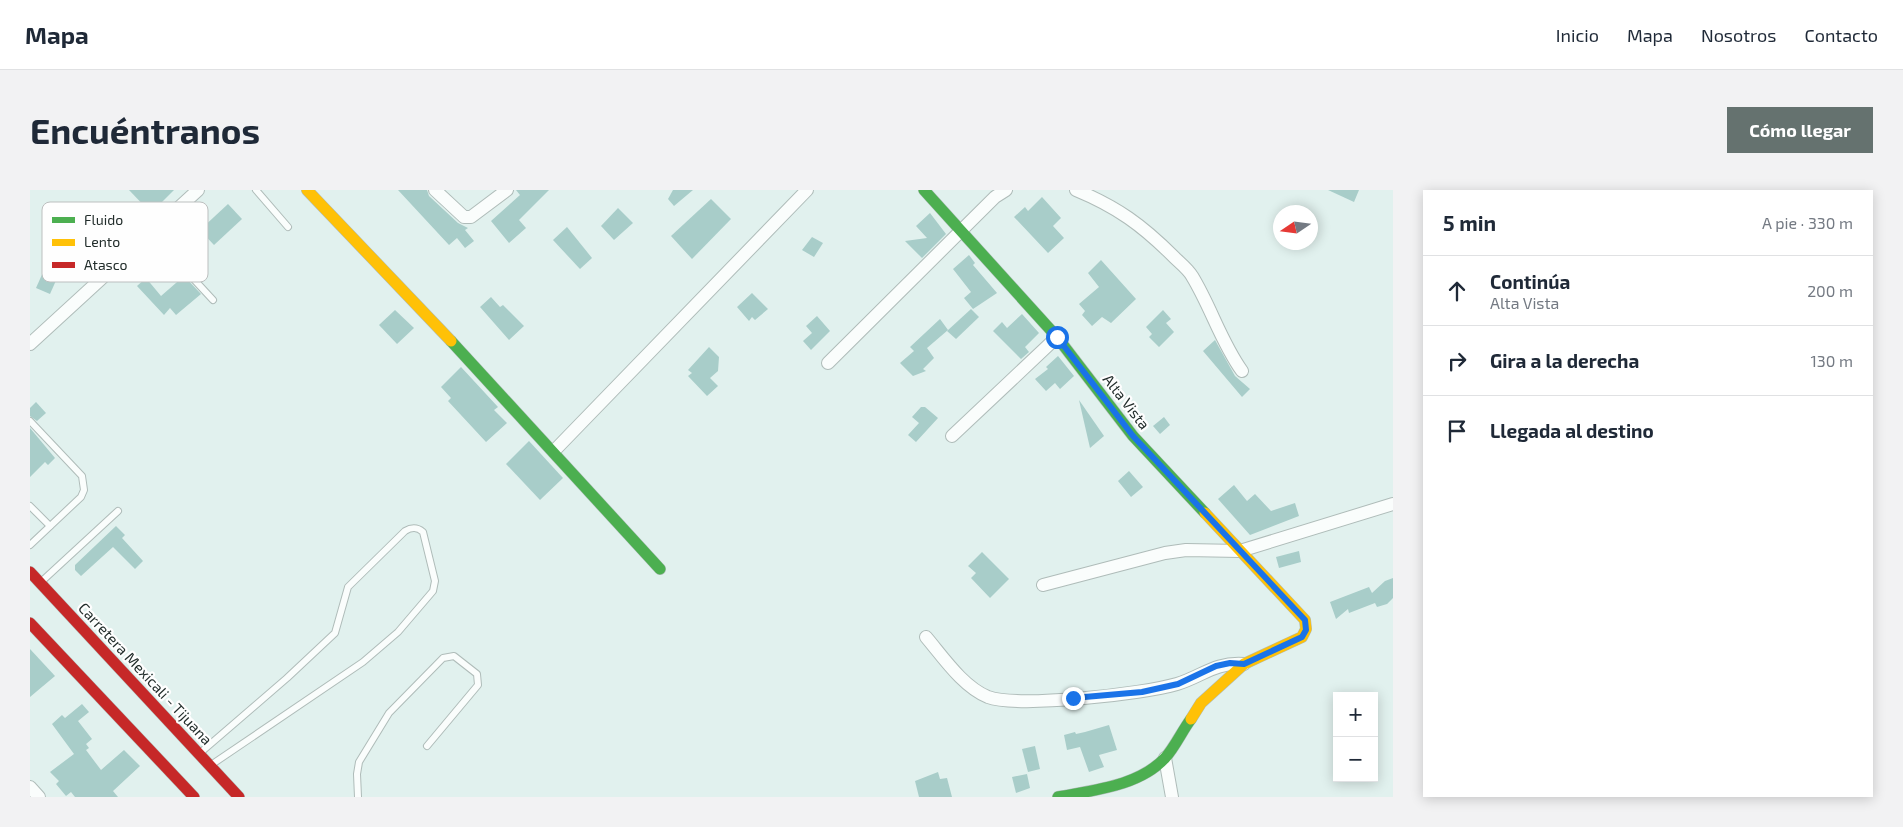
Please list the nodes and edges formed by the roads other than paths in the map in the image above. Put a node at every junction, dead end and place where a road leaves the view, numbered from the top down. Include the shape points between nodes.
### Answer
1 (198, 190) edge
2 (256, 190) edge
3 (307, 190) edge
4 (435, 190) edge
5 (507, 190) edge
6 (807, 190) edge
7 (924, 190) edge
8 (1006, 190) edge
9 (1076, 190) edge
10 (185, 202) edge
11 (288, 227) dead end
12 (960, 233) junction
13 (99, 282) edge
14 (196, 282) edge
15 (213, 300) dead end
16 (1057, 337) junction
17 (30, 344) edge
18 (828, 363) dead end
19 (1242, 371) dead end
20 (30, 421) edge
21 (952, 436) dead end
22 (554, 451) junction
23 (1393, 504) edge
24 (30, 506) edge
25 (118, 511) dead end
26 (50, 526) junction
27 (30, 545) edge
28 (1240, 551) junction
29 (660, 568) dead end
30 (30, 572) edge
31 (40, 583) junction
32 (1043, 585) dead end
33 (30, 623) edge
34 (926, 637) dead end
35 (1244, 664) junction
36 (427, 746) dead end
37 (199, 754) junction
38 (1164, 758) junction
39 (210, 766) junction
40 (30, 787) edge
41 (39, 797) edge
42 (194, 797) edge
43 (239, 797) edge
44 (358, 797) edge
45 (1058, 797) edge
46 (1172, 797) edge

1 - 10 street
2 - 11 lane
3 - 22 street
4 - 5 street via 464,217 471,217
6 - 22 street
7 - 12 street, Alta Vista
8 - 12 street
9 - 19 street via 1108,204 1150,233 1191,274 1228,352
12 - 16 street, Alta Vista
12 - 18 street
13 - 17 street
14 - 15 lane
16 - 21 street
16 - 28 street, Alta Vista via 1133,436
20 - 26 lane via 82,476 84,490 81,497
22 - 29 street
23 - 28 street
24 - 26 lane
25 - 31 lane
26 - 27 lane
28 - 32 street via 1165,552
28 - 35 street, Alta Vista via 1305,620 1306,630 1302,637
30 - 31 street, Carretera Mexicali - Tijuana
31 - 37 street, Carretera Mexicali - Tijuana
33 - 42 street
34 - 35 street via 976,690 989,697 1012,701 1142,692 1178,684 1216,666
35 - 38 street via 1201,703
36 - 44 lane via 478,685 477,674 454,656 443,658 388,713 359,762
37 - 39 street, Carretera Mexicali - Tijuana
37 - 39 lane via 335,633 348,587 405,532 411,528 423,532 435,581 433,591 398,632 363,662
38 - 45 street via 1129,782
38 - 46 street
39 - 43 street, Carretera Mexicali - Tijuana
40 - 41 street

